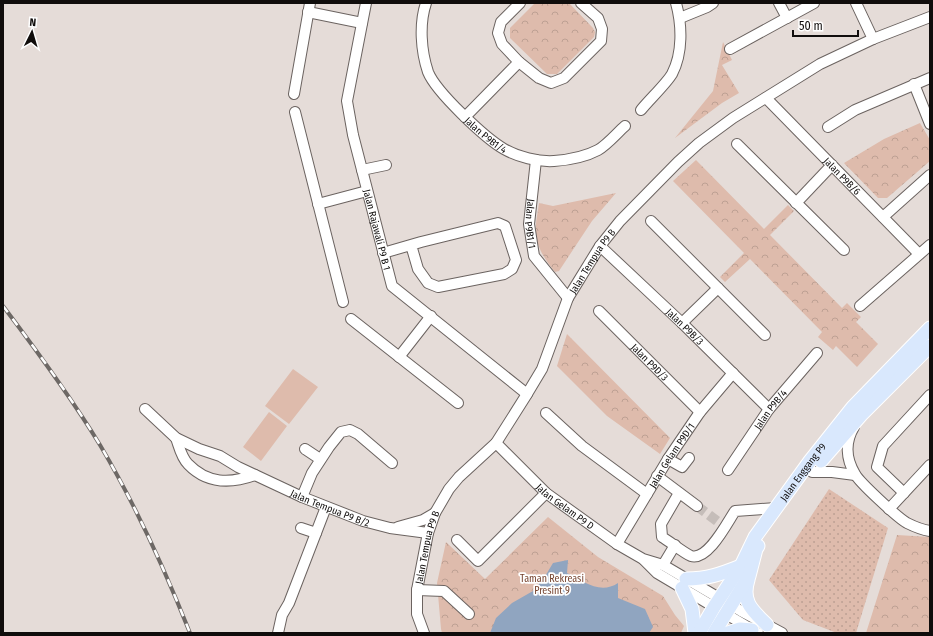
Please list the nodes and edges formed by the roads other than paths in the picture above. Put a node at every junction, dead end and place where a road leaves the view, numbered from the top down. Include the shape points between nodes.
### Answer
1 (366, 3) edge
2 (426, 3) edge
3 (520, 3) edge
4 (676, 3) edge
5 (713, 3) edge
6 (779, 3) edge
7 (814, 3) edge
8 (856, 3) edge
9 (584, 4) edge
10 (309, 8) edge
11 (930, 17) edge
12 (680, 18) junction
13 (787, 18) junction
14 (362, 24) junction
15 (873, 39) junction
16 (730, 48) dead end
17 (519, 62) junction
18 (930, 78) edge
19 (914, 84) junction
20 (294, 94) dead end
21 (766, 98) junction
22 (641, 110) dead end
23 (295, 112) dead end
24 (465, 117) junction
25 (930, 124) edge
26 (625, 126) dead end
27 (828, 127) dead end
28 (737, 144) dead end
29 (536, 160) junction
30 (386, 165) dead end
31 (832, 165) junction
32 (362, 170) junction
33 (930, 175) edge
34 (367, 192) junction
35 (796, 203) junction
36 (318, 204) junction
37 (883, 217) junction
38 (651, 221) dead end
39 (930, 244) edge
40 (411, 245) junction
41 (600, 246) junction
42 (844, 250) dead end
43 (383, 253) junction
44 (920, 254) junction
45 (534, 256) junction
46 (516, 260) junction
47 (718, 288) junction
48 (568, 298) junction
49 (343, 302) dead end
50 (860, 306) dead end
51 (599, 311) dead end
52 (431, 316) junction
53 (351, 319) dead end
54 (682, 323) junction
55 (930, 328) edge
56 (765, 335) dead end
57 (930, 346) edge
58 (817, 353) dead end
59 (399, 357) junction
60 (733, 373) junction
61 (527, 394) junction
62 (930, 395) edge
63 (458, 402) dead end
64 (145, 409) dead end
65 (769, 409) junction
66 (700, 412) junction
67 (546, 413) dead end
68 (861, 415) junction
69 (176, 438) junction
70 (496, 443) junction
71 (305, 449) dead end
72 (689, 458) dead end
73 (320, 459) junction
74 (668, 459) junction
75 (392, 462) dead end
76 (930, 465) edge
77 (728, 470) dead end
78 (812, 472) junction
79 (255, 475) junction
80 (855, 475) junction
81 (657, 476) junction
82 (904, 492) junction
83 (546, 493) junction
84 (679, 493) junction
85 (647, 494) junction
86 (302, 498) junction
87 (697, 506) tunnel mouth
88 (326, 507) junction
89 (776, 508) junction
90 (889, 509) junction
91 (434, 513) junction
92 (301, 528) dead end
93 (390, 528) junction
94 (930, 531) edge
95 (316, 533) junction
96 (428, 533) junction
97 (457, 540) dead end
98 (617, 544) junction
99 (675, 545) junction
100 (643, 559) junction
101 (663, 565) junction
102 (745, 572) junction
103 (684, 584) junction
104 (418, 590) junction
105 (727, 607) junction
106 (469, 614) dead end
107 (759, 629) edge
108 (278, 633) edge
109 (424, 633) edge
110 (695, 633) edge
111 (699, 633) edge
112 (714, 633) edge
113 (728, 633) edge
114 (782, 633) edge

1 - 14 street, Jalan Rajawali P9 B 1
2 - 24 street, Jalan P9B1/4 via 422,32 429,73 446,97
3 - 17 street via 501,22 498,33 502,44
4 - 12 street
5 - 12 street
6 - 13 street
7 - 13 street
8 - 15 street
9 - 17 street via 598,18 602,29 601,40 564,78 551,83 539,78
10 - 14 street
10 - 20 street
11 - 15 street, Jalan Tempua P9 B
12 - 22 street via 680,39 672,74
13 - 16 street
14 - 32 street, Jalan Rajawali P9 B 1 via 347,101
15 - 21 street, Jalan Tempua P9 B via 820,64
17 - 24 street
18 - 19 street
19 - 25 street
19 - 27 street via 855,110
21 - 31 street, Jalan P9B/6
21 - 41 street, Jalan Tempua P9 B via 699,143 620,221
23 - 36 street
24 - 29 street, Jalan P9B1/4 via 504,149
26 - 29 street, Jalan P9B1/4 via 598,150 554,161
28 - 35 street
29 - 45 street, Jalan P9B1/1 via 529,224
30 - 32 street
31 - 35 street
31 - 37 street, Jalan P9B/6
32 - 34 street, Jalan Rajawali P9 B 1
33 - 37 street
34 - 36 street
34 - 43 street, Jalan Rajawali P9 B 1
35 - 42 street
36 - 49 street
37 - 44 street, Jalan P9B/6
38 - 47 street
39 - 44 street
40 - 43 street
40 - 46 street via 498,223 505,226
40 - 46 street via 418,269 428,283 438,287 504,274 512,269
41 - 48 street, Jalan Tempua P9 B
41 - 54 street, Jalan P9B/3
43 - 52 street, Jalan Rajawali P9 B 1 via 392,286
44 - 50 street
45 - 46 street
45 - 48 street, Jalan P9B1/1
47 - 54 street
47 - 56 street
48 - 61 street, Jalan Tempua P9 B via 542,369
51 - 66 street, Jalan P9D/3
52 - 59 street
52 - 61 street, Jalan Rajawali P9 B 1
53 - 59 street
54 - 60 street, Jalan P9B/3
55 - 89 main road, Jalan Enggang P9 via 853,407
57 - 68 main road, Jalan Enggang P9
58 - 65 street, Jalan P9B/4
59 - 63 street
60 - 65 street, Jalan P9B/3
60 - 66 street, Jalan Gelam P9D/1
61 - 70 street, Jalan Tempua P9 B
62 - 82 street via 883,446 881,453 878,467
64 - 69 street
65 - 77 street, Jalan P9B/4
66 - 74 street, Jalan Gelam P9D/1
67 - 85 street via 582,446
68 - 78 main road, Jalan Enggang P9
68 - 80 street via 850,434 847,450
69 - 79 street, Jalan Tempua P9 B/2 via 220,456
69 - 79 street via 187,464 203,476 223,482
70 - 83 street, Jalan Gelam P9 D
70 - 91 street, Jalan Tempua P9 B via 459,477
71 - 73 street
72 - 74 street via 682,467
73 - 75 street via 341,432 350,430
73 - 86 street
74 - 81 street, Jalan Gelam P9D/1
76 - 82 street
78 - 80 street
78 - 102 main road, Jalan Enggang P9 via 756,549
79 - 86 street, Jalan Tempua P9 B/2
80 - 90 street
81 - 84 street
81 - 85 street, Jalan Gelam P9D/1
82 - 90 street
83 - 97 street via 478,561
83 - 98 street, Jalan Gelam P9 D
84 - 87 street
84 - 99 street via 661,524 662,537
85 - 98 street, Jalan Gelam P9D/1
86 - 88 street, Jalan Tempua P9 B/2
88 - 93 street, Jalan Tempua P9 B/2
88 - 95 street
89 - 99 street via 735,512 712,546 701,555 691,556
89 - 102 main road, Jalan Enggang P9 via 755,537
90 - 94 street via 906,522
91 - 93 street via 423,520
91 - 96 street, Jalan Tempua P9 B
92 - 95 street
93 - 96 street, Jalan Tempua P9 B/2
95 - 108 street via 282,615
96 - 104 street, Jalan Tempua P9 B
98 - 100 street, Jalan Gelam P9 D
99 - 101 street
100 - 101 street, Jalan Gelam P9 D
100 - 103 street, Jalan Gelam P9 D via 657,573
101 - 103 street, Jalan Gelam P9 D
102 - 103 main road
102 - 105 main road, Jalan Enggang P9
102 - 107 main road via 747,601
103 - 105 street, Jalan Gelam P9 D
103 - 110 main road via 692,609
104 - 106 street via 444,591
104 - 109 street, Jalan Tempua P9 B via 417,614
105 - 107 street
105 - 107 street
105 - 111 main road, Jalan Enggang P9
105 - 112 main road, Jalan Enggang P9
107 - 113 main road via 740,629
107 - 114 street

